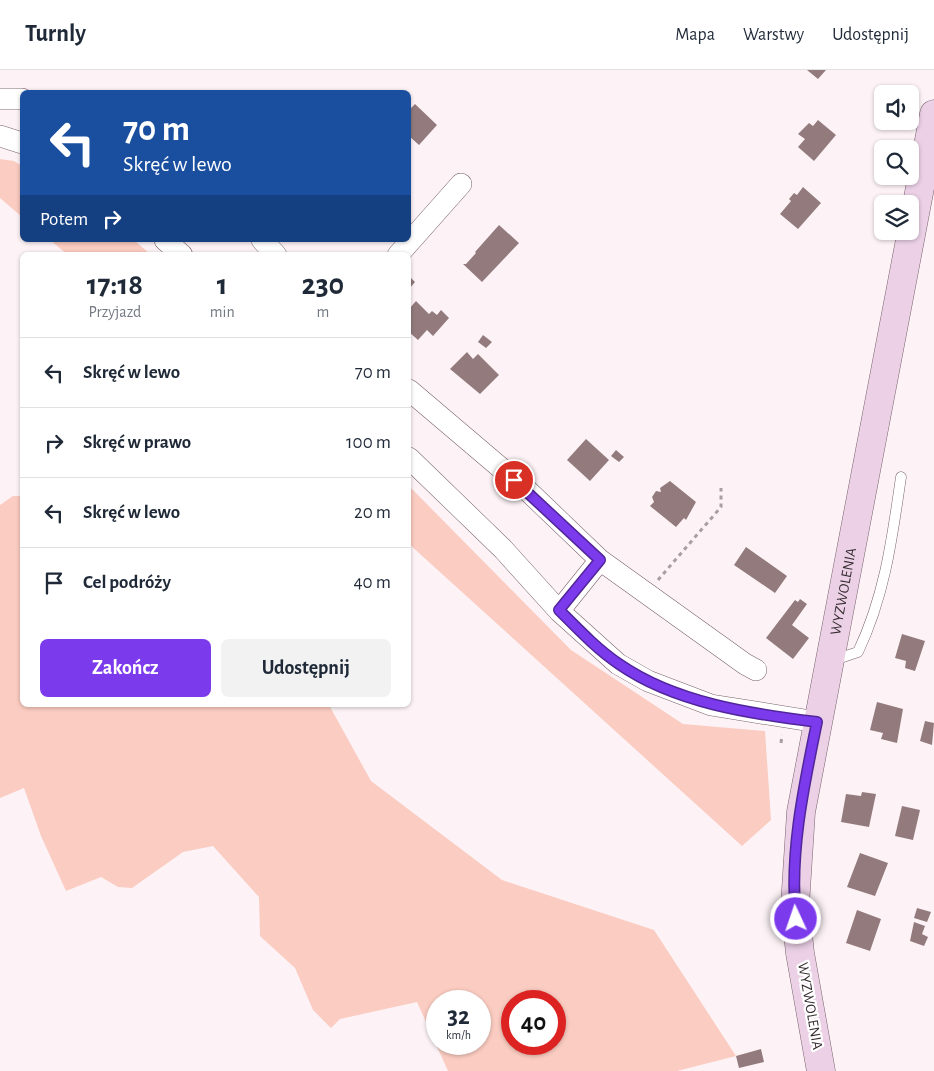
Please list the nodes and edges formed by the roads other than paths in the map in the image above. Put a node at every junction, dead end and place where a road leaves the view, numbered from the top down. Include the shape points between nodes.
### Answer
1 (0, 99) edge
2 (20, 99) edge
3 (934, 114) edge
4 (0, 136) edge
5 (20, 142) edge
6 (461, 184) dead end
7 (411, 240) edge
8 (167, 242) edge
9 (264, 242) edge
10 (410, 242) edge
11 (179, 252) edge
12 (273, 252) edge
13 (401, 252) edge
14 (411, 392) edge
15 (411, 460) edge
16 (901, 477) dead end
17 (600, 560) junction
18 (559, 610) junction
19 (830, 662) junction
20 (756, 670) dead end
21 (817, 722) junction
22 (822, 1071) edge

1 - 2 street
3 - 19 street, WYZWOLENIA
4 - 5 street
6 - 7 street
8 - 11 street
9 - 12 street
10 - 13 street
14 - 17 street via 528,491
15 - 18 street via 503,549
16 - 19 lane via 884,584 870,625 858,652
17 - 18 street
17 - 20 street
18 - 21 street via 618,664 648,681 711,705
19 - 21 street, WYZWOLENIA
21 - 22 street, WYZWOLENIA via 801,812 795,905 800,953

